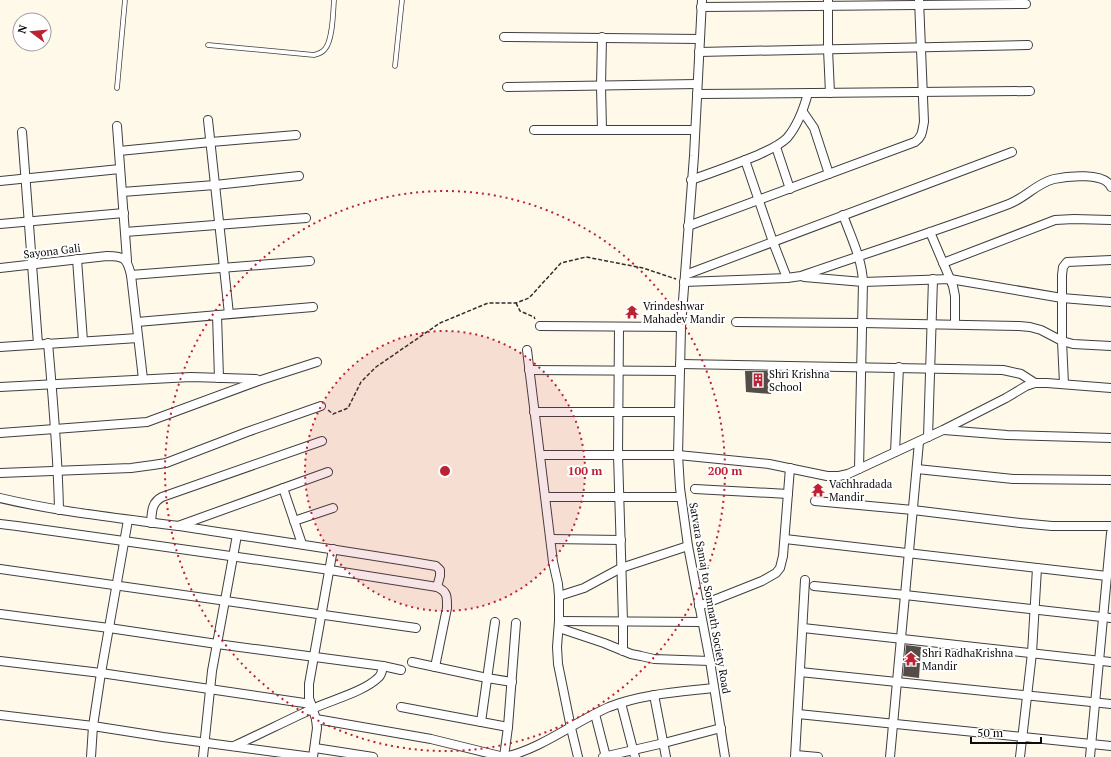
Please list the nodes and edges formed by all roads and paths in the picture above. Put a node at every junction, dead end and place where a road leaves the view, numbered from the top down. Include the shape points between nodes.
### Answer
1 (125, 0) edge
2 (334, 0) edge
3 (402, 0) edge
4 (828, 3) edge
5 (919, 3) edge
6 (701, 4) edge
7 (1026, 4) dead end
8 (504, 37) dead end
9 (602, 37) junction
10 (700, 39) junction
11 (208, 45) dead end
12 (1028, 45) dead end
13 (921, 47) junction
14 (828, 49) junction
15 (699, 52) junction
16 (395, 66) dead end
17 (697, 84) junction
18 (601, 86) junction
19 (507, 87) dead end
20 (117, 88) dead end
21 (1030, 91) dead end
22 (923, 92) junction
23 (808, 93) junction
24 (830, 93) junction
25 (697, 94) junction
26 (803, 112) junction
27 (208, 120) dead end
28 (117, 126) dead end
29 (534, 130) dead end
30 (602, 130) junction
31 (695, 130) junction
32 (22, 132) dead end
33 (296, 135) dead end
34 (211, 142) junction
35 (776, 147) junction
36 (119, 151) junction
37 (1012, 152) dead end
38 (745, 160) junction
39 (120, 169) junction
40 (829, 174) junction
41 (299, 176) dead end
42 (25, 178) junction
43 (691, 180) junction
44 (0, 181) edge
45 (215, 185) junction
46 (1111, 187) edge
47 (790, 189) junction
48 (122, 192) junction
49 (759, 200) junction
50 (124, 213) junction
51 (843, 215) junction
52 (306, 218) dead end
53 (1111, 220) edge
54 (28, 222) junction
55 (0, 224) edge
56 (219, 224) junction
57 (688, 226) junction
58 (125, 232) junction
59 (930, 232) junction
60 (773, 242) junction
61 (859, 256) junction
62 (77, 259) junction
63 (127, 260) junction
64 (1111, 260) edge
65 (310, 261) dead end
66 (943, 263) junction
67 (32, 265) junction
68 (0, 268) edge
69 (224, 268) junction
70 (131, 275) junction
71 (802, 276) junction
72 (684, 278) junction
73 (787, 278) junction
74 (950, 279) junction
75 (933, 280) junction
76 (864, 282) junction
77 (1062, 298) junction
78 (1111, 302) edge
79 (516, 304) junction
80 (313, 307) dead end
81 (229, 314) junction
82 (217, 315) junction
83 (136, 322) junction
84 (736, 322) dead end
85 (862, 323) junction
86 (932, 324) junction
87 (955, 324) junction
88 (540, 326) joint
89 (619, 327) junction
90 (681, 327) junction
91 (138, 338) junction
92 (83, 341) junction
93 (1062, 341) junction
94 (48, 343) junction
95 (38, 344) junction
96 (1111, 346) edge
97 (0, 347) edge
98 (527, 350) dead end
99 (317, 362) dead end
100 (861, 366) junction
101 (680, 367) junction
102 (899, 367) junction
103 (930, 368) junction
104 (529, 370) junction
105 (619, 370) junction
106 (219, 378) junction
107 (143, 379) junction
108 (261, 380) junction
109 (1035, 383) junction
110 (51, 384) junction
111 (1064, 384) junction
112 (0, 387) edge
113 (1111, 388) edge
114 (321, 406) joint
115 (534, 412) junction
116 (618, 412) junction
117 (679, 412) junction
118 (55, 429) junction
119 (943, 430) junction
120 (0, 432) edge
121 (928, 437) junction
122 (1111, 438) edge
123 (322, 441) dead end
124 (918, 442) junction
125 (896, 452) junction
126 (540, 455) junction
127 (618, 455) junction
128 (678, 455) junction
129 (790, 468) junction
130 (859, 469) junction
131 (916, 469) junction
132 (58, 471) junction
133 (328, 472) dead end
134 (0, 473) edge
135 (1111, 480) edge
136 (283, 488) junction
137 (695, 489) dead end
138 (788, 494) junction
139 (546, 497) junction
140 (619, 497) junction
141 (681, 497) junction
142 (0, 498) edge
143 (815, 501) dead end
144 (333, 508) dead end
145 (59, 510) junction
146 (913, 510) junction
147 (128, 520) junction
148 (294, 521) junction
149 (151, 523) junction
150 (0, 524) edge
151 (178, 526) junction
152 (1111, 526) edge
153 (1111, 533) edge
154 (237, 535) junction
155 (551, 539) junction
156 (785, 539) junction
157 (621, 540) junction
158 (124, 541) junction
159 (302, 544) junction
160 (688, 546) junction
161 (333, 549) junction
162 (909, 553) junction
163 (232, 556) junction
164 (621, 568) junction
165 (1037, 568) junction
166 (0, 569) edge
167 (330, 570) junction
168 (1107, 576) junction
169 (805, 580) dead end
170 (116, 585) junction
171 (814, 586) dead end
172 (437, 587) junction
173 (905, 595) junction
174 (559, 596) junction
175 (225, 601) junction
176 (699, 606) junction
177 (1034, 609) junction
178 (0, 614) edge
179 (322, 614) junction
180 (1107, 617) edge
181 (623, 621) junction
182 (495, 622) dead end
183 (702, 622) junction
184 (516, 623) dead end
185 (559, 624) junction
186 (108, 628) junction
187 (416, 628) dead end
188 (803, 628) junction
189 (901, 638) junction
190 (217, 644) junction
191 (623, 651) junction
192 (1032, 653) junction
193 (314, 657) junction
194 (710, 660) junction
195 (0, 661) edge
196 (1099, 661) junction
197 (412, 662) dead end
198 (1111, 662) edge
199 (383, 666) junction
200 (435, 667) junction
201 (401, 670) dead end
202 (800, 672) junction
203 (100, 673) junction
204 (487, 678) junction
205 (512, 682) junction
206 (897, 682) junction
207 (714, 688) junction
208 (210, 689) junction
209 (654, 695) junction
210 (1027, 695) junction
211 (1095, 702) junction
212 (622, 703) junction
213 (1111, 704) edge
214 (312, 706) junction
215 (401, 707) dead end
216 (595, 714) junction
217 (798, 714) junction
218 (0, 715) edge
219 (316, 719) junction
220 (481, 722) junction
221 (893, 724) junction
222 (93, 726) junction
223 (508, 727) junction
224 (571, 728) junction
225 (721, 728) junction
226 (1022, 737) junction
227 (204, 743) junction
228 (664, 743) junction
229 (1092, 744) junction
230 (1111, 746) edge
231 (234, 747) junction
232 (315, 748) junction
233 (634, 754) edge
234 (795, 756) edge
235 (91, 757) edge
236 (203, 757) edge
237 (313, 757) edge
238 (373, 757) edge
239 (504, 757) edge
240 (578, 757) edge
241 (605, 757) edge
242 (666, 757) edge
243 (725, 757) edge
244 (818, 757) edge
245 (890, 757) edge
246 (1020, 757) edge
247 (1090, 757) edge

1 - 20 lane
2 - 11 lane via 329,42 320,54
3 - 16 lane
4 - 5 street
4 - 6 street
4 - 14 street
5 - 7 street
5 - 13 street
6 - 10 street, Satvara Samaj to Somnath Society Road
8 - 9 street
9 - 10 street
9 - 18 street
10 - 15 street, Satvara Samaj to Somnath Society Road
12 - 13 street
13 - 14 street
13 - 22 street
14 - 15 street
14 - 24 street
15 - 17 street, Satvara Samaj to Somnath Society Road
17 - 18 street
17 - 25 street, Satvara Samaj to Somnath Society Road
18 - 19 street
18 - 30 street
21 - 22 street
22 - 24 street
22 - 40 street via 924,122 920,138
23 - 24 street
23 - 25 street
23 - 26 street
25 - 31 street, Satvara Samaj to Somnath Society Road
26 - 35 street via 787,138
26 - 40 street via 814,128
27 - 34 street
28 - 36 street
29 - 30 street
30 - 31 street
31 - 43 street, Satvara Samaj to Somnath Society Road
32 - 42 street
33 - 34 street
34 - 36 street
34 - 45 street
35 - 38 street
35 - 47 street
36 - 39 street
37 - 51 street
38 - 43 street
38 - 49 street
39 - 42 street
39 - 48 street
40 - 47 street
41 - 45 street
42 - 44 street
42 - 54 street
43 - 57 street, Satvara Samaj to Somnath Society Road
45 - 48 street
45 - 56 street
46 - 59 street via 1105,181 1091,176 1055,178 1012,203
47 - 49 street
48 - 50 street
49 - 57 street
49 - 60 street
50 - 54 street
50 - 58 street
51 - 60 street
51 - 61 street
52 - 56 street
53 - 66 street via 1055,220
54 - 55 street
54 - 67 street
56 - 58 street
56 - 69 street
57 - 72 street, Satvara Samaj to Somnath Society Road
58 - 63 street
59 - 61 street
59 - 66 street
60 - 72 street
60 - 73 street
61 - 71 street
61 - 76 street
62 - 63 street, Sayona Gali via 121,256
62 - 67 street, Sayona Gali
62 - 92 street
63 - 70 street
64 - 77 street via 1067,262 1063,267
65 - 69 street
66 - 74 street
67 - 68 street, Sayona Gali
67 - 95 street
69 - 70 street
69 - 81 street
70 - 83 street
71 - 73 street
71 - 76 street
72 - 73 street
72 - 79 path via 586,257 561,263 529,298
72 - 90 street, Satvara Samaj to Somnath Society Road
74 - 75 street
74 - 77 street
74 - 87 street via 955,296
75 - 76 street
75 - 86 street
76 - 85 street
77 - 78 street
77 - 93 street
79 - 88 path via 520,311 534,317
79 - 114 path via 488,303 440,323 376,367 361,382 348,408 333,414
80 - 81 street
81 - 82 street
82 - 83 street
82 - 106 street
83 - 91 street
84 - 85 street
85 - 86 street
85 - 100 street
86 - 87 street
86 - 103 street
87 - 93 street via 1030,327
88 - 89 street
89 - 90 street
89 - 105 street
90 - 101 street, Satvara Samaj to Somnath Society Road
91 - 92 street
91 - 107 street
92 - 94 street
93 - 96 street
93 - 111 street
94 - 95 street
94 - 110 street
95 - 97 street
98 - 104 street
99 - 108 street
100 - 101 street
100 - 102 street
100 - 130 street
101 - 105 street
101 - 117 street, Satvara Samaj to Somnath Society Road
102 - 103 street
102 - 125 street
103 - 109 street via 1003,370 1021,374
103 - 121 street
104 - 105 street
104 - 115 street
105 - 116 street
106 - 107 street
106 - 108 street
107 - 110 street
108 - 118 street via 147,422
109 - 111 street
109 - 119 street
110 - 112 street
110 - 118 street
111 - 113 street
114 - 132 street via 166,463 131,468
115 - 116 street
115 - 126 street
116 - 117 street
116 - 127 street
117 - 128 street, Satvara Samaj to Somnath Society Road
118 - 120 street
118 - 132 street
119 - 121 street
119 - 122 street
121 - 124 street
123 - 149 street via 162,497 154,504
124 - 125 street
124 - 131 street
125 - 130 street
126 - 127 street
126 - 139 street
127 - 128 street
127 - 140 street
128 - 129 street
128 - 141 street, Satvara Samaj to Somnath Society Road
129 - 130 street via 827,476 839,476
129 - 138 street
131 - 135 street via 1013,479
131 - 146 street
132 - 134 street
132 - 145 street
133 - 136 street
136 - 148 street
136 - 151 street
137 - 138 street
138 - 156 street
139 - 140 street
139 - 155 street
140 - 141 street
140 - 157 street
141 - 160 street, Satvara Samaj to Somnath Society Road
142 - 145 street
143 - 146 street
144 - 148 street
145 - 147 street
146 - 152 street via 1052,526
146 - 162 street
147 - 149 street
147 - 158 street
148 - 159 street
149 - 151 street
150 - 158 street
151 - 154 street
153 - 168 street
154 - 159 street
154 - 163 street
155 - 157 street
155 - 174 street
156 - 162 street
156 - 176 street via 780,568 776,573
157 - 164 street
158 - 163 street
158 - 170 street
159 - 161 street
160 - 164 street
160 - 176 street, Satvara Samaj to Somnath Society Road
161 - 167 street
161 - 172 street via 436,566 440,570
162 - 165 street
162 - 173 street
163 - 167 street
163 - 175 street
164 - 174 street via 584,588
164 - 181 street
165 - 168 street
165 - 177 street
166 - 170 street
167 - 172 street
167 - 179 street
168 - 180 street
169 - 188 street
170 - 175 street
170 - 186 street
171 - 173 street
172 - 200 street via 445,591 447,608
173 - 177 street
173 - 189 street
174 - 185 street
175 - 179 street
175 - 190 street
176 - 183 street, Satvara Samaj to Somnath Society Road
177 - 180 street
177 - 192 street
178 - 186 street
179 - 187 street
179 - 193 street
180 - 196 street
181 - 183 street
181 - 185 street
181 - 191 street
182 - 204 street
183 - 194 street, Satvara Samaj to Somnath Society Road
184 - 205 street
185 - 191 street
185 - 224 street via 558,664
186 - 190 street
186 - 203 street
188 - 189 street
188 - 202 street
189 - 192 street
189 - 206 street
190 - 193 street
190 - 208 street
191 - 194 street via 654,659
192 - 196 street
192 - 210 street
193 - 199 street
193 - 214 street via 309,692
194 - 207 street, Satvara Samaj to Somnath Society Road
195 - 203 street
196 - 198 street
196 - 211 street
197 - 200 street
199 - 201 street
199 - 214 street via 380,676 367,685 352,693
200 - 204 street
202 - 206 street
202 - 217 street
203 - 208 street
203 - 222 street
204 - 205 street
204 - 220 street
205 - 223 street
206 - 210 street
206 - 221 street
207 - 209 street
207 - 225 street, Satvara Samaj to Somnath Society Road
208 - 214 street
208 - 227 street
209 - 212 street
209 - 228 street
210 - 211 street
210 - 226 street
211 - 213 street
211 - 229 street
212 - 216 street
212 - 233 street
214 - 219 street
214 - 231 street
215 - 220 street
216 - 224 street
216 - 241 street
217 - 221 street
217 - 234 street
218 - 222 street
219 - 232 street
219 - 239 street via 431,739
220 - 223 street
221 - 226 street
221 - 245 street
222 - 227 street
222 - 235 street
223 - 239 street
224 - 239 street via 524,752
224 - 240 street
225 - 228 street
225 - 243 street, Satvara Samaj to Somnath Society Road
226 - 229 street
226 - 246 street
227 - 231 street
227 - 236 street
228 - 233 street
228 - 242 street
229 - 230 street
229 - 247 street
231 - 237 street
232 - 237 street
232 - 238 street
233 - 241 street
234 - 244 street

